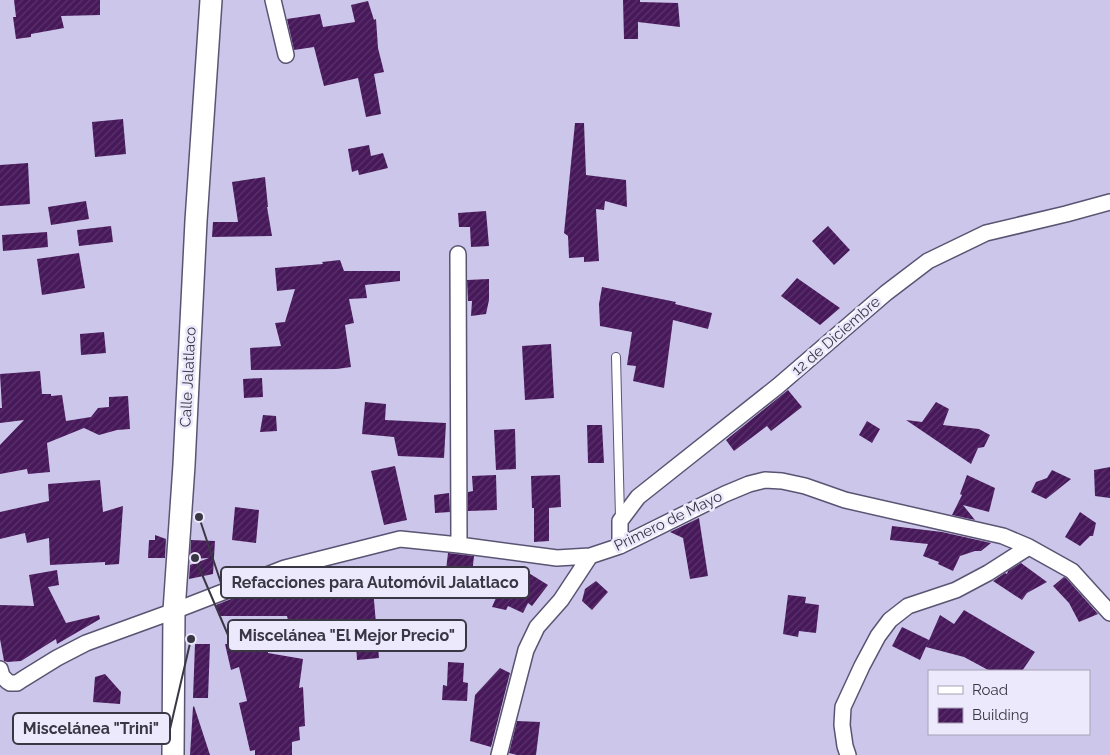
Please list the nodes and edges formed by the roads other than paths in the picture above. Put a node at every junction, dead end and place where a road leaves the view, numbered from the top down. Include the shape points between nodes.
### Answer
1 (211, 0) edge
2 (273, 0) edge
3 (286, 55) dead end
4 (1110, 202) edge
5 (458, 254) dead end
6 (616, 357) dead end
7 (620, 522) junction
8 (459, 545) junction
9 (620, 546) junction
10 (1030, 547) junction
11 (590, 556) junction
12 (174, 611) junction
13 (1110, 613) edge
14 (0, 670) edge
15 (173, 755) edge
16 (499, 755) edge
17 (848, 755) edge

1 - 12 main road, Calle Jalatlaco
2 - 3 street
4 - 7 street, 12 de Diciembre via 986,233 928,261 638,497
5 - 8 street
6 - 7 lane
7 - 9 street
8 - 11 street, Primero de Mayo via 557,558
8 - 12 street, Primero de Mayo via 400,539 286,568
9 - 10 street, Primero de Mayo via 725,494 765,480 805,486 845,500 1003,536
9 - 11 street, Primero de Mayo
10 - 13 street, Primero de Mayo via 1072,571
10 - 17 street via 956,590 908,606 890,620 878,636 842,707
11 - 16 street via 537,627 526,650
12 - 14 street, Primero de Mayo via 86,643 16,683 7,681
12 - 15 main road, Calle Jalatlaco

